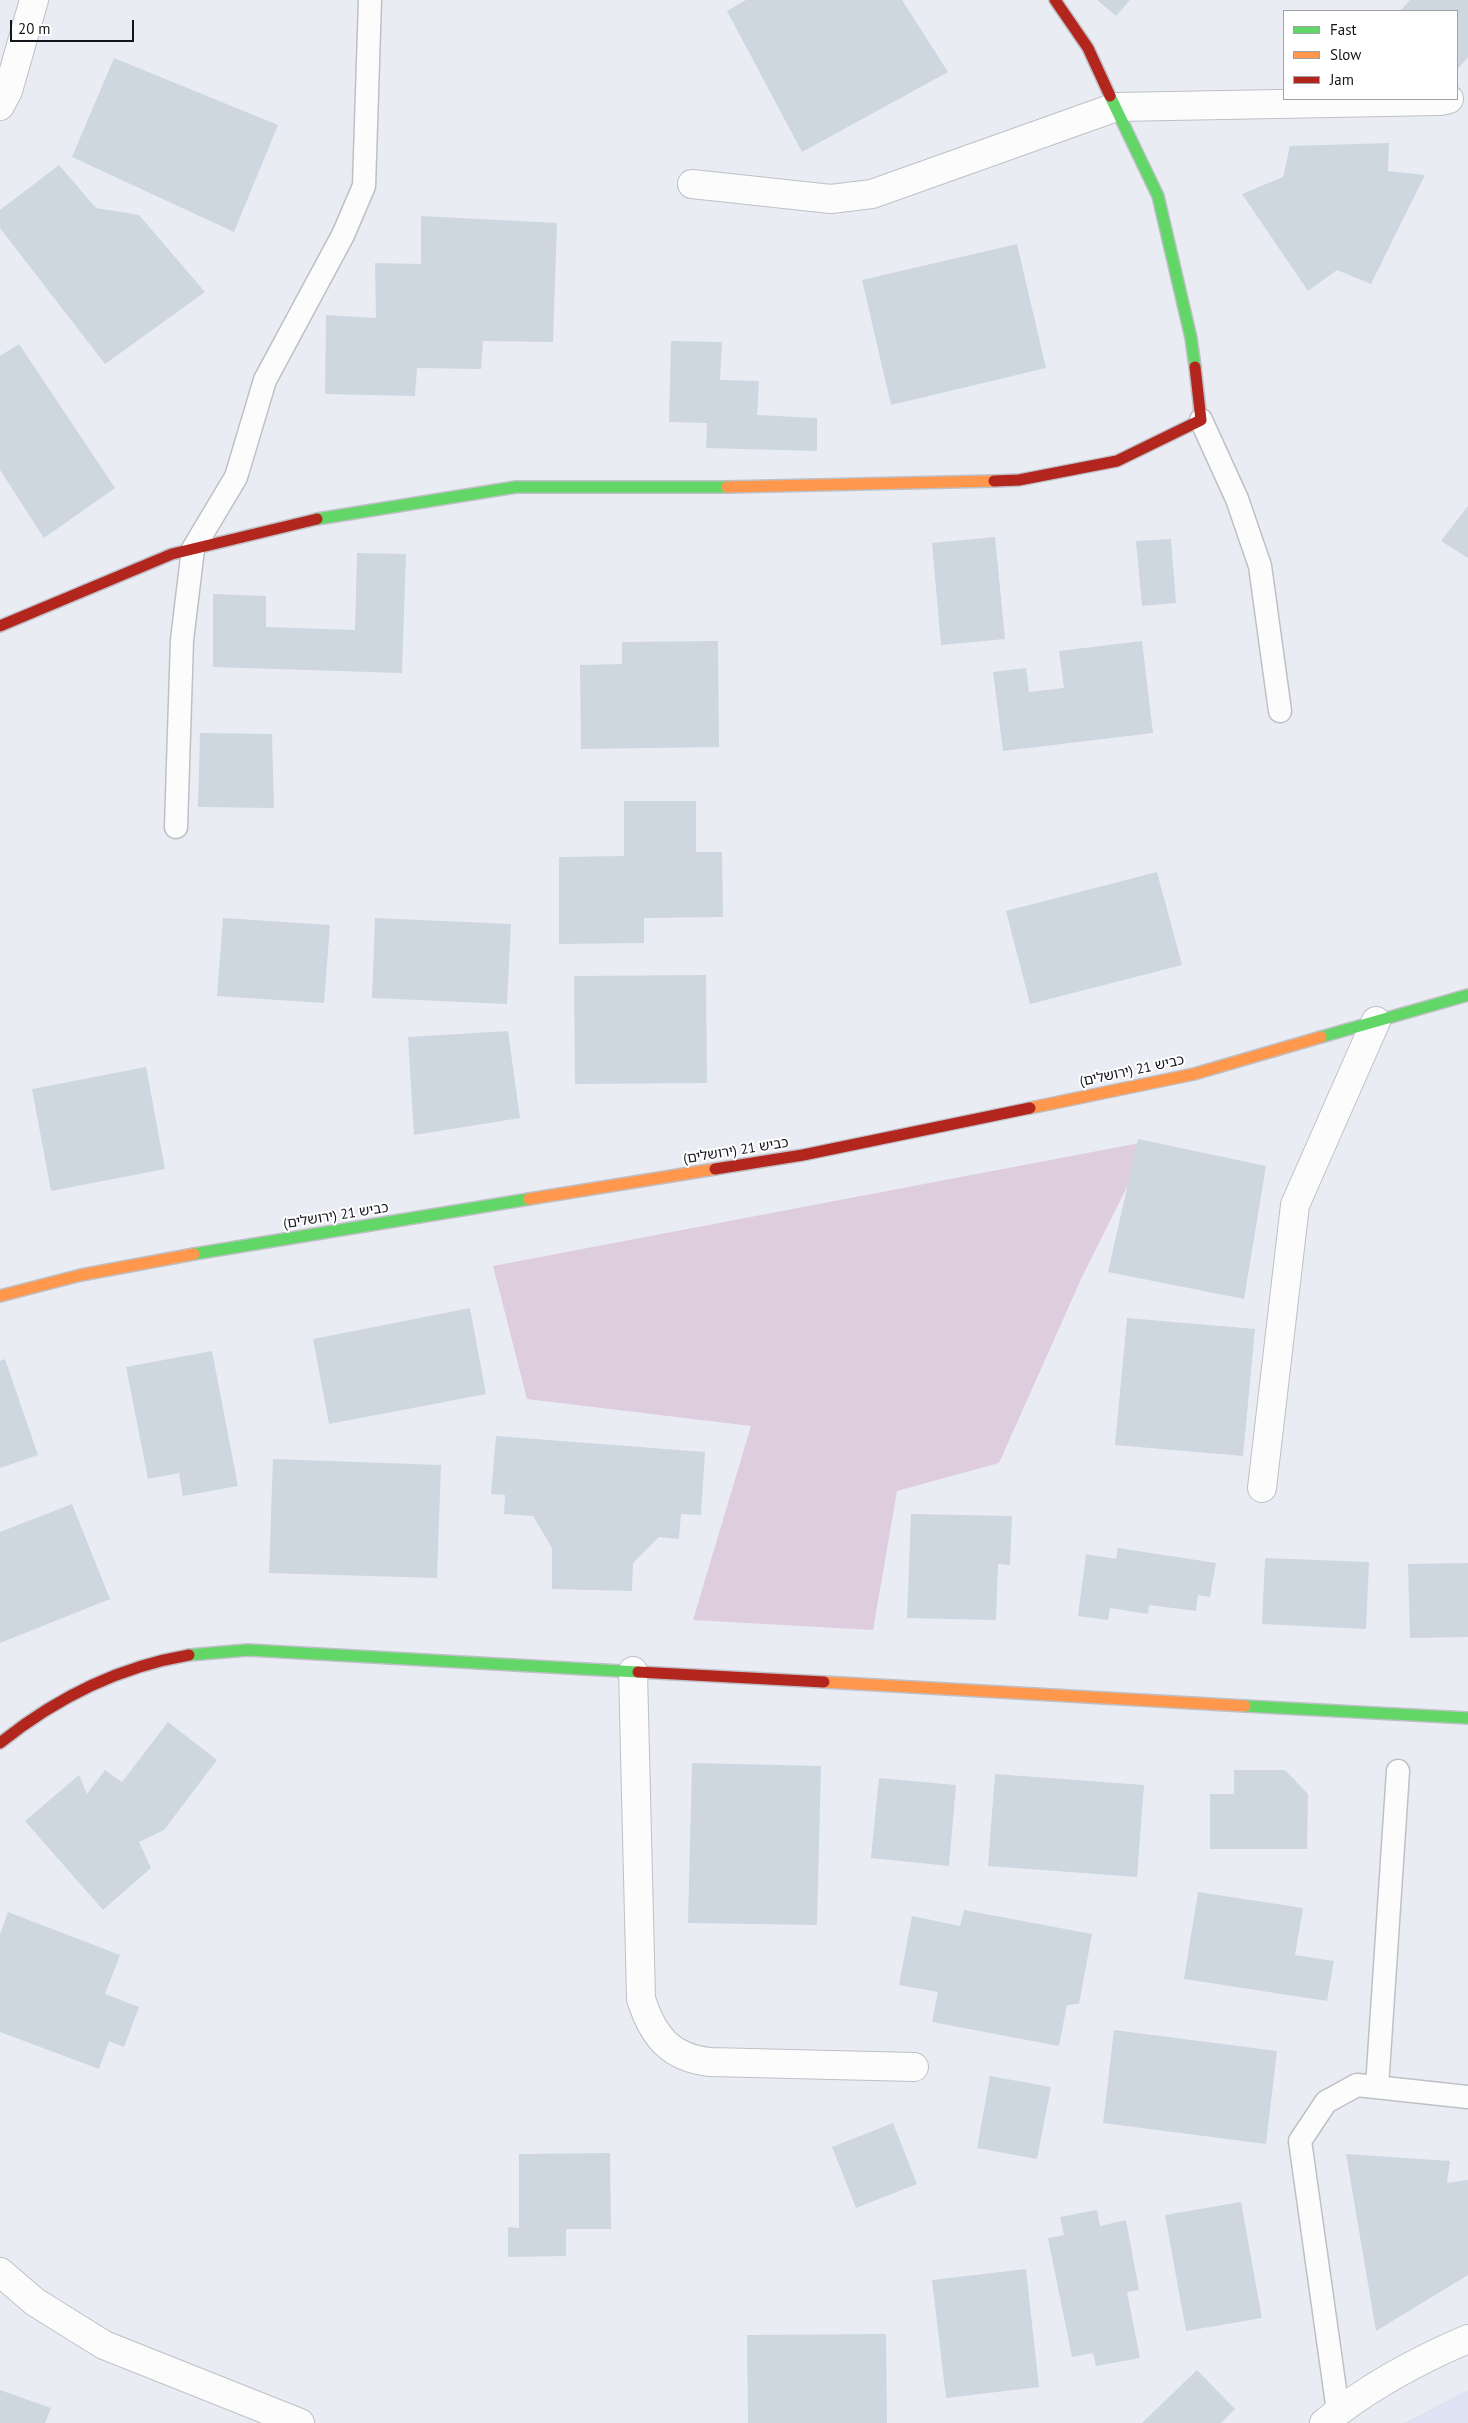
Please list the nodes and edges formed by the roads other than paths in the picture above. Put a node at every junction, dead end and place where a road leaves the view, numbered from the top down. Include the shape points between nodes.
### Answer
1 (34, 0) edge
2 (370, 0) edge
3 (1055, 0) edge
4 (1443, 100) edge
5 (0, 106) edge
6 (1116, 106) junction
7 (692, 184) dead end
8 (1201, 420) junction
9 (193, 549) junction
10 (0, 626) edge
11 (1280, 711) dead end
12 (176, 827) dead end
13 (1468, 995) edge
14 (1376, 1021) junction
15 (0, 1296) edge
16 (1262, 1488) dead end
17 (633, 1671) junction
18 (1468, 1718) edge
19 (0, 1742) edge
20 (1398, 1771) dead end
21 (914, 2067) dead end
22 (1377, 2087) junction
23 (1468, 2097) edge
24 (0, 2272) edge
25 (1468, 2340) edge
26 (1331, 2417) edge
27 (300, 2423) edge

1 - 5 street via 8,91
2 - 9 lane via 364,186 343,235 265,380 236,477
3 - 6 street via 1088,48
4 - 6 street
6 - 7 street via 872,194 831,199
6 - 8 street via 1158,196 1191,338
8 - 9 street via 1117,461 1019,480 762,487 516,487 329,516
8 - 11 lane via 1237,499 1260,566
9 - 10 street via 172,554
9 - 12 lane via 182,640
13 - 14 street, כביש 21 (ירושלים)
14 - 15 street, כביש 21 (ירושלים) via 1194,1074 803,1155 202,1252
14 - 16 street via 1295,1206
17 - 18 street
17 - 19 street via 248,1650 188,1655 132,1668 74,1693 23,1723
17 - 21 street via 641,1999 648,2022 660,2039 675,2052 710,2062
20 - 22 lane
22 - 23 lane
22 - 26 lane via 1358,2085 1326,2102 1300,2141
24 - 27 street via 35,2302 104,2345
25 - 26 street via 1421,2359

